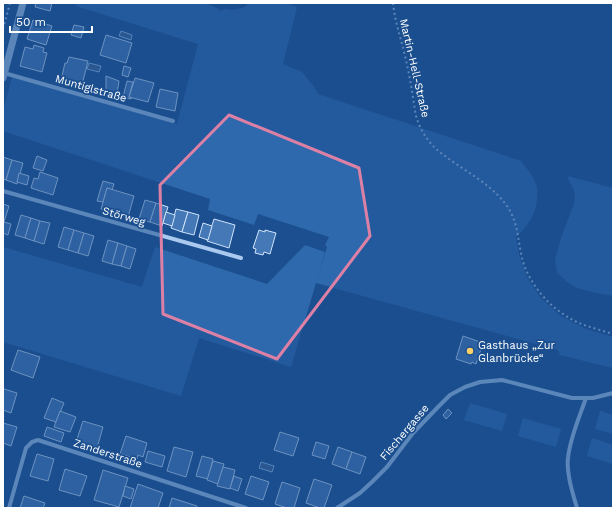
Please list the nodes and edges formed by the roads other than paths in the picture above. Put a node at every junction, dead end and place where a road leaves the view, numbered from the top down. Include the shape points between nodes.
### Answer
1 (22, 3) edge
2 (4, 75) edge
3 (173, 121) dead end
4 (3, 191) edge
5 (241, 258) dead end
6 (613, 393) edge
7 (586, 398) junction
8 (9, 508) edge
9 (246, 508) edge
10 (337, 508) edge
11 (577, 508) edge

1 - 2 street
2 - 3 street, Muntiglstraße
4 - 5 street, Störweg
6 - 7 street, Fischergasse
7 - 10 street, Fischergasse via 572,398 502,380 480,382 465,387 450,395 438,407 373,481
7 - 11 street via 567,460
8 - 9 street, Zanderstraße via 26,448 38,440

